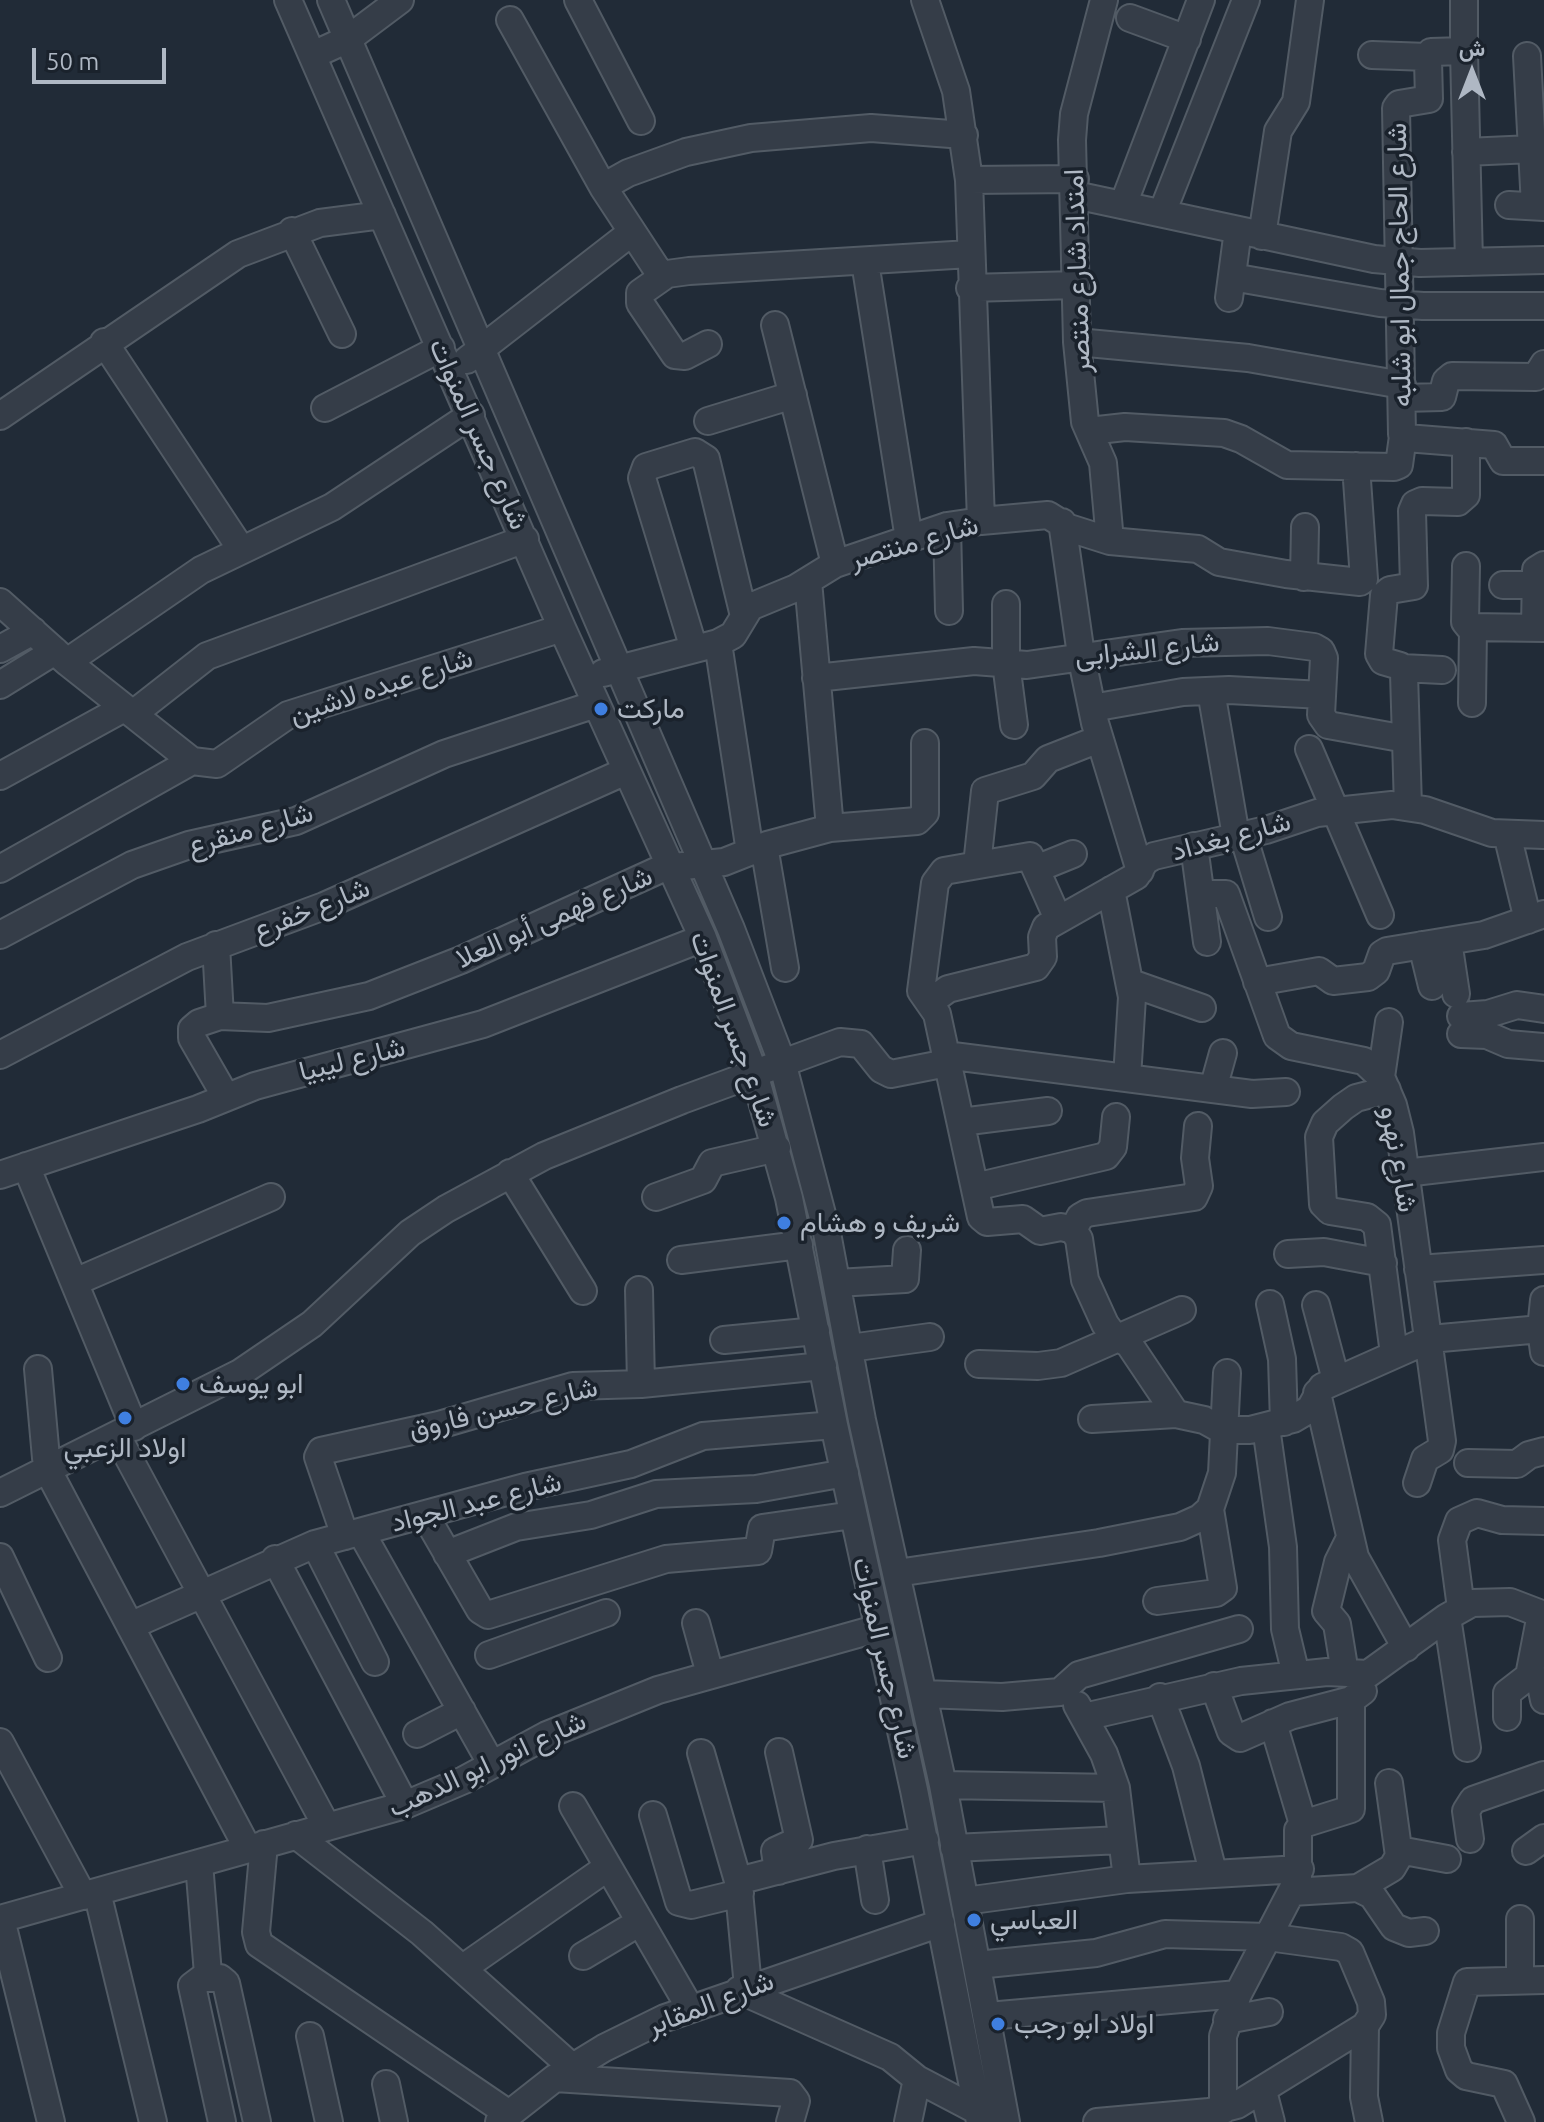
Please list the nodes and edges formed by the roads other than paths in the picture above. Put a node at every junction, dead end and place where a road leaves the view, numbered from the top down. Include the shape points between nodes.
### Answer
1 (288, 0) edge
2 (331, 0) edge
3 (400, 0) edge
4 (578, 0) edge
5 (925, 0) edge
6 (1104, 0) edge
7 (1201, 0) edge
8 (1246, 0) edge
9 (1310, 0) edge
10 (1464, 0) edge
11 (1130, 18) dead end
12 (510, 20) dead end
13 (348, 39) junction
14 (1187, 39) junction
15 (1464, 51) junction
16 (313, 55) junction
17 (1372, 55) dead end
18 (1527, 56) dead end
19 (1428, 57) junction
20 (641, 121) dead end
21 (964, 135) junction
22 (1466, 152) junction
23 (1536, 160) edge
24 (969, 180) junction
25 (603, 187) junction
26 (1075, 187) junction
27 (1123, 205) junction
28 (1529, 206) edge
29 (1162, 213) junction
30 (382, 215) junction
31 (292, 231) junction
32 (632, 232) junction
33 (1250, 233) junction
34 (970, 254) junction
35 (1544, 260) edge
36 (865, 262) junction
37 (1401, 262) junction
38 (1469, 262) junction
39 (662, 277) junction
40 (1076, 285) junction
41 (970, 288) junction
42 (1400, 304) junction
43 (1544, 306) edge
44 (775, 325) dead end
45 (342, 334) dead end
46 (104, 342) junction
47 (1077, 342) junction
48 (708, 344) dead end
49 (441, 348) junction
50 (480, 349) junction
51 (1544, 364) edge
52 (452, 373) junction
53 (1402, 392) junction
54 (793, 395) junction
55 (325, 408) dead end
56 (471, 415) junction
57 (0, 416) edge
58 (708, 421) dead end
59 (1089, 431) junction
60 (1403, 436) junction
61 (1466, 442) junction
62 (1544, 461) edge
63 (1356, 466) junction
64 (981, 521) junction
65 (1062, 522) junction
66 (947, 526) junction
67 (1305, 527) dead end
68 (525, 539) junction
69 (909, 539) junction
70 (1110, 541) junction
71 (241, 549) junction
72 (835, 564) junction
73 (1466, 566) dead end
74 (1540, 575) edge
75 (1304, 577) junction
76 (808, 581) junction
77 (1503, 585) dead end
78 (0, 602) edge
79 (1006, 604) dead end
80 (949, 611) dead end
81 (743, 612) junction
82 (562, 628) junction
83 (1540, 628) edge
84 (1473, 629) junction
85 (33, 631) junction
86 (706, 646) junction
87 (0, 649) edge
88 (1081, 655) junction
89 (61, 657) junction
90 (1006, 663) junction
91 (1399, 666) junction
92 (618, 669) junction
93 (1442, 670) dead end
94 (585, 678) junction
95 (816, 678) junction
96 (0, 685) edge
97 (1211, 691) junction
98 (1322, 695) junction
99 (1472, 703) dead end
100 (596, 704) junction
101 (1092, 708) junction
102 (128, 711) junction
103 (1014, 725) dead end
104 (1099, 739) junction
105 (1406, 739) junction
106 (925, 743) dead end
107 (1309, 749) dead end
108 (192, 761) junction
109 (626, 771) junction
110 (0, 776) edge
111 (1408, 807) junction
112 (1333, 810) junction
113 (830, 828) junction
114 (1507, 834) junction
115 (1544, 835) edge
116 (1240, 836) junction
117 (1194, 846) junction
118 (757, 849) junction
119 (1073, 854) dead end
120 (701, 865) junction
121 (977, 865) junction
122 (670, 866) junction
123 (0, 869) edge
124 (1036, 869) junction
125 (1140, 871) junction
126 (1111, 890) junction
127 (1202, 894) junction
128 (1380, 915) dead end
129 (1268, 917) dead end
130 (1536, 917) edge
131 (1058, 919) junction
132 (0, 935) edge
133 (703, 938) junction
134 (1207, 942) dead end
135 (1435, 943) junction
136 (216, 945) junction
137 (785, 968) dead end
138 (1257, 982) junction
139 (1131, 983) junction
140 (930, 1002) junction
141 (1202, 1008) dead end
142 (1453, 1008) junction
143 (1544, 1009) edge
144 (220, 1016) junction
145 (1389, 1022) dead end
146 (1544, 1047) edge
147 (1223, 1053) dead end
148 (0, 1055) edge
149 (946, 1059) junction
150 (782, 1062) junction
151 (754, 1073) junction
152 (1127, 1078) junction
153 (1384, 1084) junction
154 (1213, 1089) junction
155 (1286, 1092) dead end
156 (226, 1097) junction
157 (1048, 1111) dead end
158 (1116, 1117) dead end
159 (961, 1122) junction
160 (1198, 1126) dead end
161 (777, 1148) junction
162 (1544, 1157) edge
163 (26, 1166) junction
164 (510, 1173) junction
165 (1405, 1173) junction
166 (0, 1175) edge
167 (975, 1187) junction
168 (271, 1197) dead end
169 (656, 1197) dead end
170 (1073, 1230) junction
171 (799, 1245) junction
172 (907, 1250) dead end
173 (1288, 1254) dead end
174 (681, 1260) dead end
175 (1544, 1260) edge
176 (1383, 1263) junction
177 (1418, 1269) junction
178 (75, 1282) junction
179 (837, 1283) junction
180 (639, 1290) dead end
181 (583, 1291) dead end
182 (1544, 1300) edge
183 (1270, 1304) dead end
184 (1316, 1305) dead end
185 (1182, 1310) dead end
186 (816, 1331) junction
187 (930, 1337) dead end
188 (1119, 1338) junction
189 (1430, 1339) junction
190 (724, 1340) dead end
191 (1543, 1340) edge
192 (850, 1348) junction
193 (1394, 1354) junction
194 (979, 1364) dead end
195 (823, 1366) junction
196 (38, 1369) dead end
197 (1227, 1373) dead end
198 (641, 1384) junction
199 (1327, 1386) junction
200 (1176, 1414) junction
201 (1092, 1419) dead end
202 (1275, 1424) junction
203 (834, 1425) junction
204 (1222, 1430) junction
205 (126, 1432) junction
206 (1544, 1451) edge
207 (1468, 1463) dead end
208 (49, 1469) junction
209 (845, 1473) junction
210 (1417, 1483) dead end
211 (0, 1493) edge
212 (1210, 1509) junction
213 (425, 1515) junction
214 (853, 1515) junction
215 (1544, 1521) edge
216 (353, 1534) junction
217 (1350, 1538) junction
218 (315, 1544) junction
219 (447, 1554) junction
220 (0, 1557) edge
221 (275, 1559) junction
222 (897, 1573) junction
223 (595, 1581) junction
224 (199, 1593) junction
225 (1157, 1601) dead end
226 (1454, 1612) junction
227 (1543, 1614) edge
228 (696, 1623) dead end
229 (130, 1626) junction
230 (879, 1628) junction
231 (1239, 1629) dead end
232 (1406, 1648) junction
233 (489, 1655) dead end
234 (48, 1658) dead end
235 (375, 1662) dead end
236 (1376, 1671) junction
237 (1530, 1672) junction
238 (1345, 1673) junction
239 (710, 1674) junction
240 (1296, 1675) junction
241 (1214, 1686) junction
242 (1067, 1688) junction
243 (924, 1694) junction
244 (1160, 1697) junction
245 (1351, 1700) junction
246 (1544, 1700) edge
247 (462, 1711) junction
248 (1084, 1717) junction
249 (1507, 1717) dead end
250 (1273, 1723) junction
251 (417, 1734) dead end
252 (0, 1742) edge
253 (1467, 1748) dead end
254 (779, 1752) dead end
255 (701, 1753) dead end
256 (492, 1765) junction
257 (1544, 1775) edge
258 (1352, 1784) junction
259 (943, 1785) junction
260 (1116, 1788) junction
261 (405, 1805) junction
262 (573, 1806) dead end
263 (653, 1815) dead end
264 (1303, 1824) junction
265 (327, 1827) junction
266 (296, 1835) junction
267 (1470, 1839) dead end
268 (925, 1840) junction
269 (1121, 1840) junction
270 (256, 1846) junction
271 (954, 1848) junction
272 (867, 1849) junction
273 (1399, 1850) junction
274 (1447, 1859) dead end
275 (199, 1863) junction
276 (608, 1867) junction
277 (778, 1871) junction
278 (1213, 1872) junction
279 (1127, 1879) junction
280 (1296, 1881) junction
281 (739, 1887) junction
282 (1358, 1888) junction
283 (90, 1894) junction
284 (875, 1900) dead end
285 (965, 1901) junction
286 (0, 1919) edge
287 (1520, 1919) dead end
288 (640, 1922) junction
289 (941, 1923) junction
290 (1425, 1931) dead end
291 (1268, 1937) junction
292 (583, 1956) dead end
293 (977, 1965) junction
294 (463, 1968) junction
295 (207, 1978) junction
296 (1532, 1980) edge
297 (744, 1989) junction
298 (1238, 1994) junction
299 (690, 2008) junction
300 (1269, 2012) dead end
301 (1368, 2014) junction
302 (988, 2016) junction
303 (1227, 2020) junction
304 (310, 2036) dead end
305 (564, 2073) junction
306 (917, 2079) junction
307 (386, 2084) dead end
308 (1263, 2091) junction
309 (1223, 2110) junction
310 (979, 2117) edge
311 (504, 2118) edge
312 (51, 2122) edge
313 (153, 2122) edge
314 (222, 2122) edge
315 (257, 2122) edge
316 (329, 2122) edge
317 (394, 2122) edge
318 (790, 2122) edge
319 (908, 2122) edge
320 (1006, 2122) edge
321 (1097, 2122) edge
322 (1271, 2122) edge
323 (1369, 2122) edge
324 (1521, 2122) edge

1 - 16 street, شارع جسر المنوات
2 - 13 street, شارع جسر المنوات
3 - 13 street
4 - 20 street
5 - 21 street via 945,51
6 - 26 street, امتداد شارع منتصر via 1074,114
7 - 14 street
8 - 29 street
9 - 33 street via 1296,102 1278,131
10 - 15 street
11 - 14 street
12 - 25 street
13 - 16 street
13 - 50 street, شارع جسر المنوات
14 - 27 street
15 - 19 street via 1434,51
15 - 22 street
16 - 30 street, شارع جسر المنوات
17 - 19 street
18 - 23 street
19 - 37 street, شارع الحاج جمال ابو شلبه via 1429,99 1396,108
21 - 24 street
21 - 25 street via 871,128 751,138 686,152
22 - 23 street
22 - 38 street
23 - 28 street
24 - 26 street
24 - 34 street
25 - 32 street
26 - 27 street
26 - 40 street, امتداد شارع منتصر
27 - 29 street
29 - 33 street
30 - 31 street
30 - 49 street, شارع جسر المنوات
31 - 45 street
31 - 46 street via 209,270
32 - 39 street
32 - 50 street
33 - 37 street
33 - 42 street via 1230,288
34 - 36 street
34 - 41 street
35 - 38 street
36 - 39 street
36 - 69 street
37 - 38 street
37 - 42 street, شارع الحاج جمال ابو شلبه
39 - 48 street via 642,291 639,300 673,353 685,356
40 - 41 street
40 - 47 street, امتداد شارع منتصر
41 - 64 street
42 - 43 street
42 - 53 street, شارع الحاج جمال ابو شلبه
44 - 54 street
46 - 57 street
46 - 71 street
47 - 53 street via 1248,358
47 - 59 street, امتداد شارع منتصر
49 - 52 street, شارع جسر المنوات
49 - 55 street
50 - 52 street
50 - 92 street, شارع جسر المنوات
51 - 53 street via 1536,377 1452,376 1440,398
52 - 56 street, شارع جسر المنوات
53 - 60 street, شارع الحاج جمال ابو شلبه
54 - 58 street
54 - 72 street
56 - 68 street, شارع جسر المنوات
56 - 71 street via 332,507
59 - 63 street via 1125,427 1224,433 1287,465
59 - 70 street, امتداد شارع منتصر via 1101,454
60 - 61 street, شارع الحاج جمال ابو شلبه
60 - 63 street via 1397,466
61 - 62 street, شارع الحاج جمال ابو شلبه via 1494,445 1503,461
61 - 91 street via 1466,495 1458,502 1415,504 1415,584 1384,595 1379,654
63 - 75 street, شارع منتصر via 1364,579
64 - 65 street, شارع منتصر via 1048,515
64 - 66 street, شارع منتصر
65 - 70 street, شارع منتصر
65 - 88 street
66 - 69 street, شارع منتصر
66 - 80 street
67 - 75 street
68 - 82 street, شارع جسر المنوات
68 - 102 street via 207,656
69 - 72 street, شارع منتصر
70 - 75 street, شارع منتصر via 1198,549 1219,562
71 - 89 street
72 - 76 street, شارع منتصر
73 - 84 street via 1465,622
74 - 77 street
74 - 83 street
76 - 81 street, شارع منتصر
76 - 95 street
78 - 85 street
79 - 90 street
81 - 86 street, شارع منتصر via 733,635
81 - 86 street via 706,459 695,452 646,467 642,478
82 - 94 street, شارع جسر المنوات
82 - 108 street, شارع عبده لاشين via 288,715 217,764
83 - 84 street
84 - 99 street
85 - 87 street
85 - 89 street
86 - 92 street
86 - 118 street
88 - 90 street, شارع الشرابى via 1027,665
88 - 98 street, شارع الشرابى via 1225,640 1314,647 1324,658
88 - 101 street
89 - 96 street
89 - 102 street
90 - 95 street, شارع الشرابى via 974,661
90 - 103 street
91 - 93 street
91 - 105 street
92 - 94 street
92 - 120 street, شارع جسر المنوات
94 - 100 street, شارع جسر المنوات
95 - 113 street
97 - 98 street
97 - 101 street
97 - 116 street
98 - 105 street, شارع الشرابى via 1321,715 1328,725
100 - 109 street, شارع جسر المنوات
100 - 132 street, شارع منقرع via 444,754 296,821 189,845 132,865
101 - 104 street
102 - 108 street
102 - 110 street
104 - 121 street via 1048,759 1033,776 985,791
104 - 125 street
105 - 111 street
106 - 113 street, شارع فهمى أبو العلا via 922,818
107 - 112 street
108 - 123 street, شارع عبده لاشين
109 - 122 street, شارع جسر المنوات
109 - 136 street, شارع خفرع via 324,906
111 - 112 street, شارع بغداد
111 - 114 street, شارع بغداد
112 - 116 street, شارع بغداد
112 - 128 street
113 - 118 street, شارع فهمى أبو العلا
114 - 115 street, شارع بغداد
114 - 130 street
116 - 117 street, شارع بغداد
116 - 129 street
117 - 125 street, شارع بغداد via 1148,859
117 - 127 street
118 - 120 street, شارع فهمى أبو العلا
118 - 137 street
119 - 124 street
120 - 122 street, شارع فهمى أبو العلا
120 - 150 street, شارع جسر المنوات
121 - 124 street via 1027,855
121 - 140 street via 944,871 935,879 920,982
122 - 133 street, شارع جسر المنوات
122 - 144 street, شارع فهمى أبو العلا via 369,996 268,1018
124 - 131 street
125 - 126 street, شارع بغداد
126 - 131 street, شارع بغداد
126 - 139 street
127 - 134 street
127 - 138 street, شارع نهرو via 1226,894
130 - 135 street via 1484,935
131 - 140 street via 1043,932 1043,957 1036,967 948,989
133 - 151 street, شارع جسر المنوات
133 - 156 street, شارع ليبيا via 483,1024
135 - 138 street via 1387,951 1373,974 1360,978 1333,981 1319,971
135 - 142 street
136 - 144 street
136 - 148 street, شارع خفرع
138 - 153 street, شارع نهرو via 1283,1042 1364,1061
139 - 141 street
139 - 152 street
140 - 149 street
142 - 143 street via 1488,1014 1517,1005
142 - 146 street via 1508,1044
144 - 156 street via 195,1026 191,1035
145 - 153 street
147 - 154 street
149 - 150 street via 891,1074 853,1041
149 - 152 street
149 - 159 street
150 - 151 street
150 - 179 street, شارع جسر المنوات
151 - 161 street, شارع جسر المنوات
151 - 164 street
152 - 154 street
153 - 165 street, شارع نهرو via 1398,1120
153 - 176 street via 1343,1107 1325,1123 1319,1137 1323,1204 1330,1211 1373,1220
154 - 155 street via 1256,1095
156 - 163 street, شارع ليبيا
157 - 159 street
158 - 167 street via 1113,1147 1106,1156
159 - 167 street
160 - 170 street via 1199,1186 1194,1197 1087,1213
161 - 169 street via 712,1163 703,1180
161 - 171 street, شارع جسر المنوات
162 - 165 street
163 - 166 street, شارع ليبيا
163 - 178 street
164 - 181 street
164 - 205 street via 410,1233 298,1334 240,1373
165 - 177 street, شارع نهرو
167 - 170 street via 985,1221 1023,1219 1040,1231
168 - 178 street
170 - 188 street via 1085,1280 1108,1330
171 - 174 street
171 - 186 street, شارع جسر المنوات
172 - 179 street via 905,1279
173 - 176 street via 1324,1252
175 - 177 street
176 - 193 street
177 - 189 street, شارع نهرو
178 - 205 street
179 - 192 street, شارع جسر المنوات
180 - 198 street
182 - 191 street
183 - 202 street via 1282,1359
184 - 199 street
185 - 188 street
186 - 190 street
186 - 195 street, شارع جسر المنوات
187 - 192 street
188 - 194 street via 1061,1363
188 - 200 street via 1129,1344
189 - 191 street
189 - 193 street
189 - 210 street, شارع نهرو via 1442,1444 1425,1459
192 - 222 street, شارع جسر المنوات
193 - 199 street
195 - 198 street, شارع حسن فاروق
195 - 203 street, شارع جسر المنوات
196 - 208 street
197 - 204 street
198 - 216 street, شارع حسن فاروق via 573,1386 439,1425 321,1451 318,1457
199 - 202 street via 1310,1409
199 - 217 street
200 - 201 street
200 - 204 street
202 - 204 street
202 - 240 street via 1285,1629
203 - 209 street, شارع جسر المنوات
203 - 213 street, شارع عبد الجواد via 703,1436 631,1464
204 - 212 street via 1222,1473
205 - 208 street
205 - 224 street
206 - 207 street via 1517,1464
208 - 211 street
208 - 229 street
209 - 214 street, شارع جسر المنوات
209 - 219 street via 737,1492 656,1494 591,1515 516,1527
212 - 222 street via 1180,1527
212 - 225 street via 1223,1588
213 - 216 street, شارع عبد الجواد
213 - 219 street
214 - 223 street via 761,1528 761,1549 756,1551 666,1559
214 - 230 street, شارع جسر المنوات
215 - 226 street via 1477,1513 1459,1521 1452,1540
216 - 218 street, شارع عبد الجواد
216 - 247 street
217 - 232 street
217 - 238 street via 1326,1611 1337,1624
218 - 221 street, شارع عبد الجواد
218 - 235 street
219 - 223 street via 488,1615
220 - 234 street
221 - 224 street, شارع عبد الجواد
221 - 261 street
222 - 243 street, شارع جسر المنوات
223 - 233 street via 610,1623
224 - 229 street, شارع عبد الجواد
224 - 265 street
226 - 227 street via 1498,1601
226 - 232 street
226 - 253 street
227 - 237 street
228 - 239 street
229 - 270 street
230 - 239 street, شارع انور ابو الدهب
230 - 268 street, شارع جسر المنوات
231 - 242 street via 1079,1675
232 - 236 street
236 - 238 street
236 - 245 street
237 - 246 street via 1541,1685
237 - 249 street via 1507,1693
238 - 240 street
239 - 256 street, شارع انور ابو الدهب via 602,1711
240 - 241 street
241 - 244 street
241 - 250 street via 1234,1737
242 - 243 street via 1025,1696
242 - 248 street
243 - 259 street, شارع جسر المنوات
244 - 248 street
244 - 278 street via 1189,1778
245 - 250 street
245 - 258 street
247 - 251 street
247 - 256 street
248 - 260 street
250 - 264 street
252 - 283 street
254 - 277 street via 799,1840 775,1851
255 - 281 street
256 - 261 street, شارع انور ابو الدهب
257 - 267 street via 1473,1800 1466,1811
258 - 264 street via 1351,1809
258 - 273 street via 1396,1783
259 - 260 street
259 - 271 street, شارع جسر المنوات
260 - 269 street
261 - 265 street, شارع انور ابو الدهب
262 - 276 street
263 - 281 street via 679,1902 691,1905
264 - 280 street via 1298,1830
265 - 266 street, شارع انور ابو الدهب
266 - 270 street, شارع انور ابو الدهب
266 - 294 street
268 - 272 street
268 - 289 street, شارع جسر المنوات
269 - 271 street
269 - 279 street
270 - 275 street, شارع انور ابو الدهب
270 - 311 street via 259,1944
271 - 285 street, شارع جسر المنوات
272 - 277 street
272 - 284 street
273 - 274 street
273 - 282 street via 1392,1868
275 - 283 street, شارع انور ابو الدهب
275 - 295 street
276 - 288 street
276 - 294 street
277 - 281 street
278 - 279 street
278 - 280 street
279 - 285 street
280 - 282 street
280 - 291 street
281 - 297 street
282 - 290 street via 1372,1895 1394,1927 1409,1933
283 - 286 street, شارع انور ابو الدهب
283 - 313 street
285 - 293 street, شارع جسر المنوات
286 - 312 street
287 - 296 street
288 - 292 street
288 - 299 street
289 - 297 street, شارع المقابر
289 - 310 street, شارع جسر المنوات
291 - 293 street via 1165,1934 1096,1953
291 - 298 street
291 - 301 street via 1341,1947 1354,1961
293 - 302 street, شارع جسر المنوات
294 - 305 street
295 - 314 street via 192,1986
295 - 315 street via 226,1983
296 - 324 street via 1467,1982 1451,2033 1455,2062 1466,2076 1504,2084
297 - 299 street, شارع المقابر
297 - 306 street via 890,2057
298 - 302 street
298 - 303 street
299 - 305 street, شارع المقابر
300 - 303 street
301 - 308 street
301 - 323 street via 1364,2097
302 - 320 street, شارع جسر المنوات
303 - 309 street
304 - 316 street
305 - 311 street, شارع المقابر
305 - 318 street via 790,2093 796,2101
306 - 310 street
306 - 319 street
307 - 317 street
308 - 309 street
308 - 322 street
309 - 321 street

